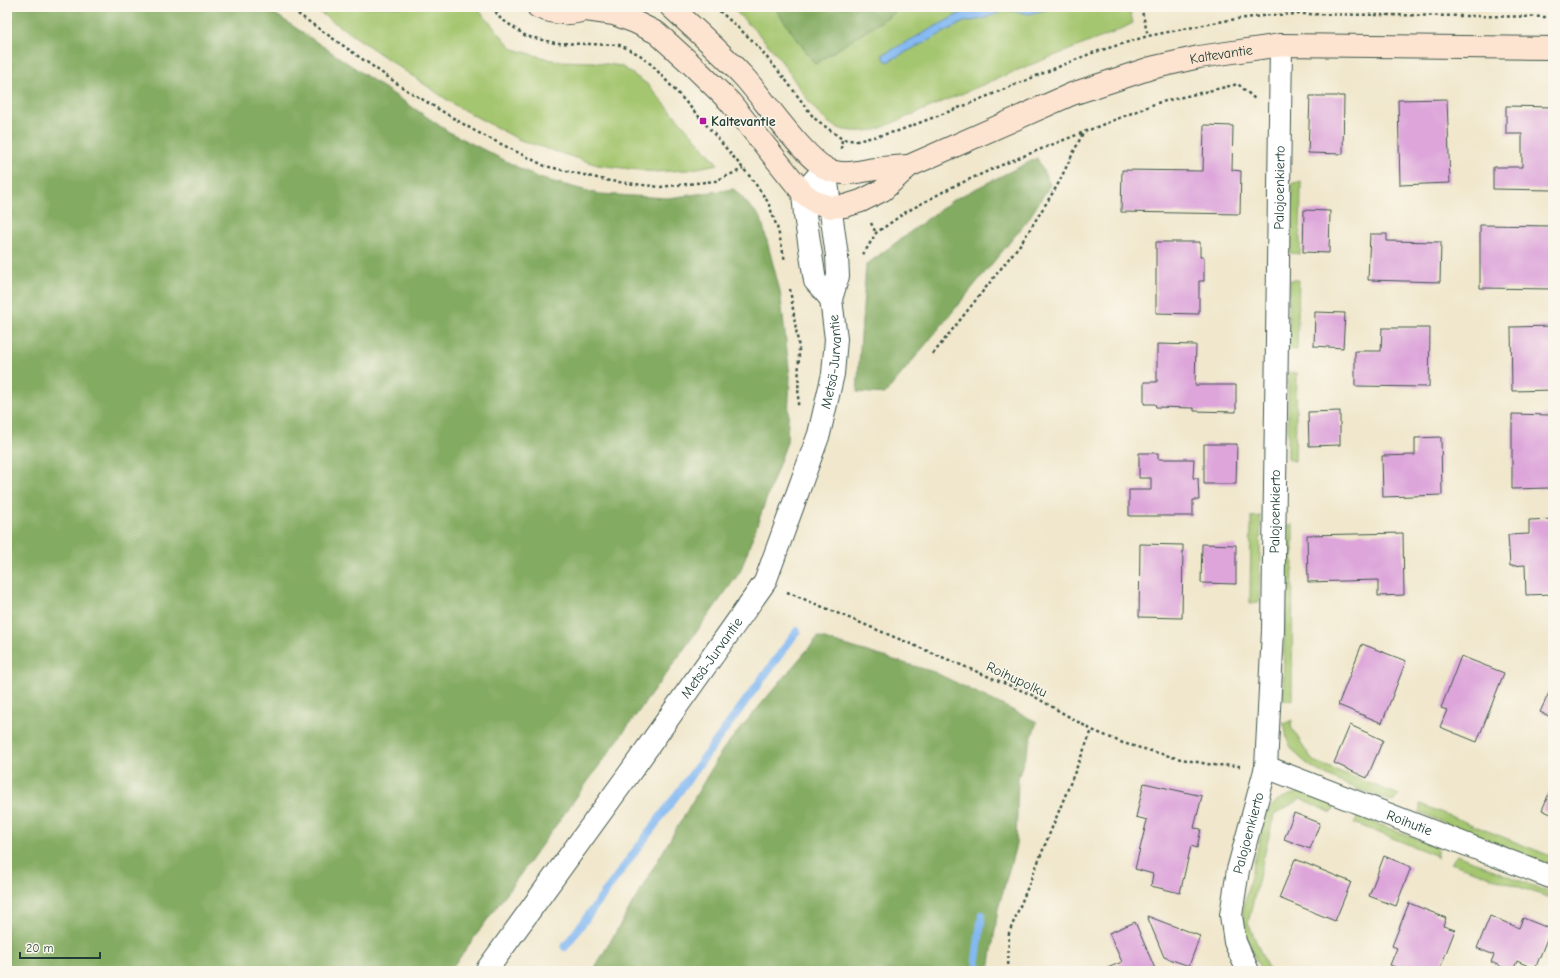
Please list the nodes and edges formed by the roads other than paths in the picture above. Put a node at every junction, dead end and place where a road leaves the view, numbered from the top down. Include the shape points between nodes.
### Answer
1 (538, 7) edge
2 (671, 7) edge
3 (588, 8) edge
4 (1281, 45) junction
5 (1553, 48) edge
6 (909, 166) junction
7 (825, 168) junction
8 (803, 193) junction
9 (830, 207) junction
10 (831, 299) junction
11 (1266, 767) junction
12 (1553, 878) edge
13 (486, 971) edge
14 (1248, 971) edge

1 - 3 street via 550,12 568,14
2 - 7 street, Kaltevantie via 744,77 808,154
3 - 8 street via 614,14 657,34 730,102
4 - 5 street, Kaltevantie
4 - 6 street, Kaltevantie via 1199,57 1151,68 1072,94
4 - 11 street, Palojoenkierto via 1273,623
6 - 7 street, Kaltevantie via 850,174
6 - 9 street, Kaltevantie via 883,190 861,201
7 - 8 street
7 - 9 street, Metsä-Jurvantie
8 - 9 street via 817,203
8 - 10 street, Metsä-Jurvantie via 815,281
9 - 10 street, Metsä-Jurvantie via 838,276
10 - 13 street, Metsä-Jurvantie via 836,339 833,374 820,434 765,582
11 - 12 street, Roihutie
11 - 14 street, Palojoenkierto via 1238,870 1231,914 1235,942

